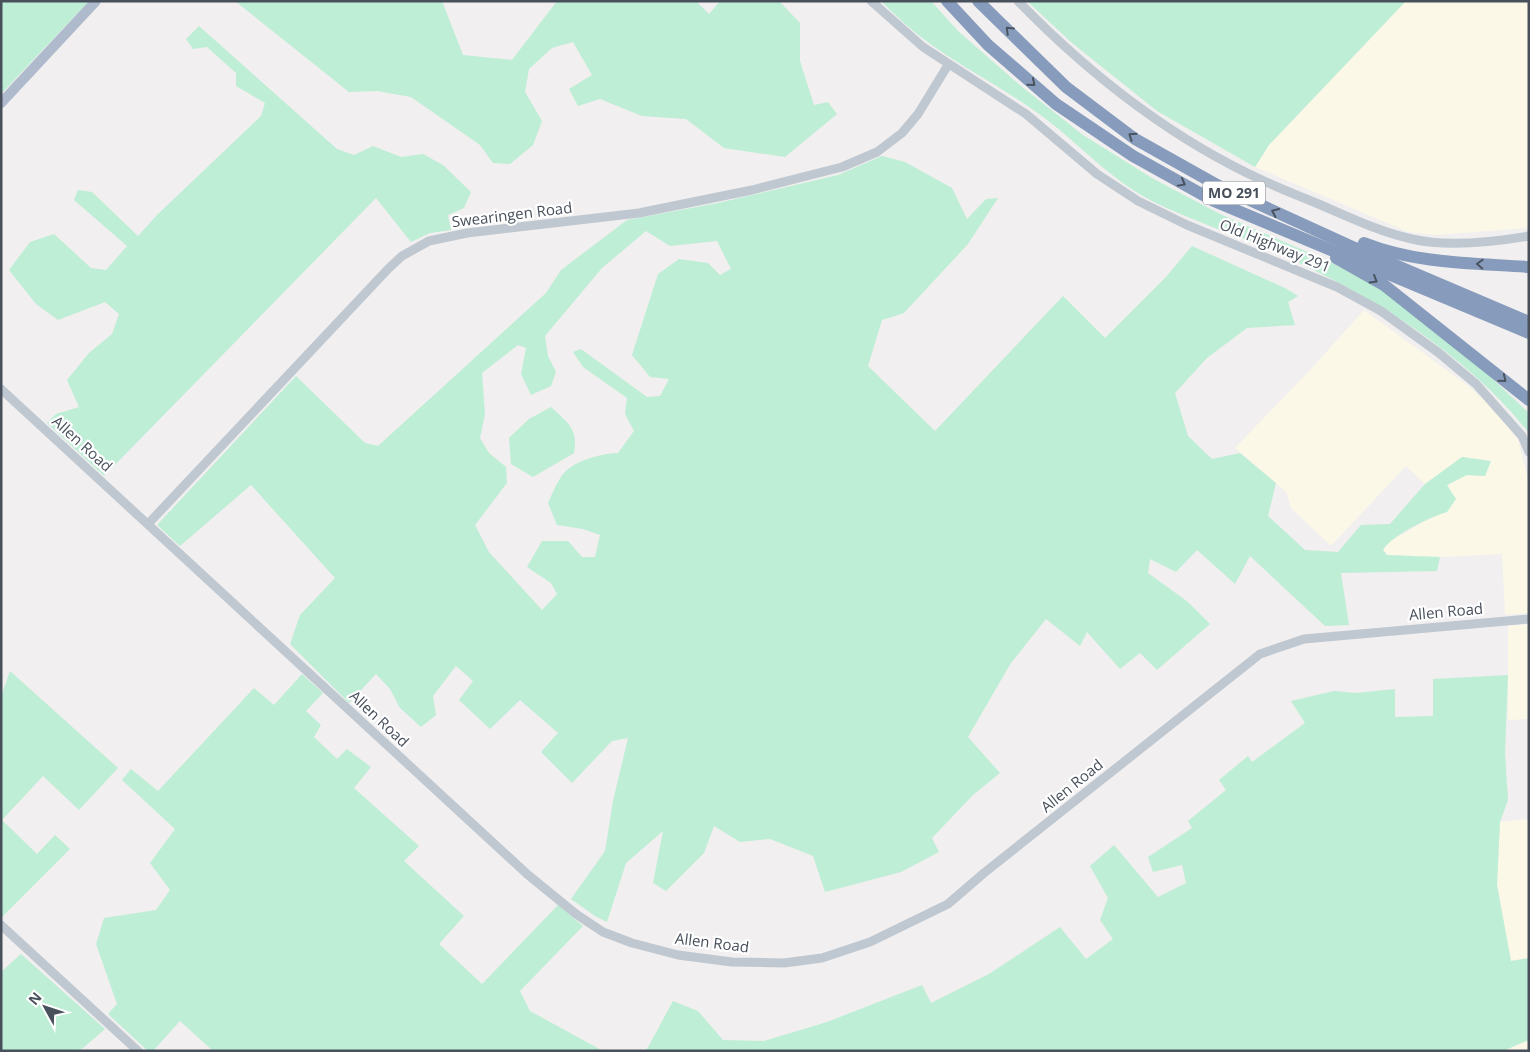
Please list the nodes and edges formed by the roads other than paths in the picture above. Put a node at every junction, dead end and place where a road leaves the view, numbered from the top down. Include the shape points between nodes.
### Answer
1 (96, 1) edge
2 (871, 1) edge
3 (946, 1) edge
4 (978, 1) edge
5 (1018, 1) edge
6 (948, 65) junction
7 (1, 103) edge
8 (1298, 222) junction
9 (1529, 236) edge
10 (1318, 245) junction
11 (1529, 266) edge
12 (1529, 322) edge
13 (1529, 333) edge
14 (1, 389) edge
15 (1529, 402) edge
16 (1529, 452) edge
17 (148, 524) junction
18 (1529, 619) edge
19 (1, 926) edge
20 (138, 1051) edge

1 - 7 main road
2 - 6 street, Old Highway 291 via 897,26
3 -> 10 highway, MO 291 via 988,45 1056,104 1134,156 1214,201
8 -> 4 highway, MO 291 via 1217,186 1135,139 1066,87
5 - 9 street via 1062,44 1136,104 1189,140 1264,181 1413,240 1454,243
6 - 16 street, Old Highway 291 via 1026,114 1097,174 1138,201 1187,225 1338,287 1380,311 1476,384 1522,436
6 - 17 street, Swearingen Road via 918,114 902,133 877,152 842,167 752,190 639,213 467,233 429,241 414,248 389,268
11 -> 8 highway via 1407,257
8 - 12 highway, MO 291
10 - 13 highway, MO 291
10 -> 15 highway via 1384,285
14 - 17 street, Allen Road
17 - 18 street, Allen Road via 520,868 576,914 603,932 632,943 678,955 732,962 784,963 822,958 870,942 948,904 1260,654 1304,639
19 - 20 street

